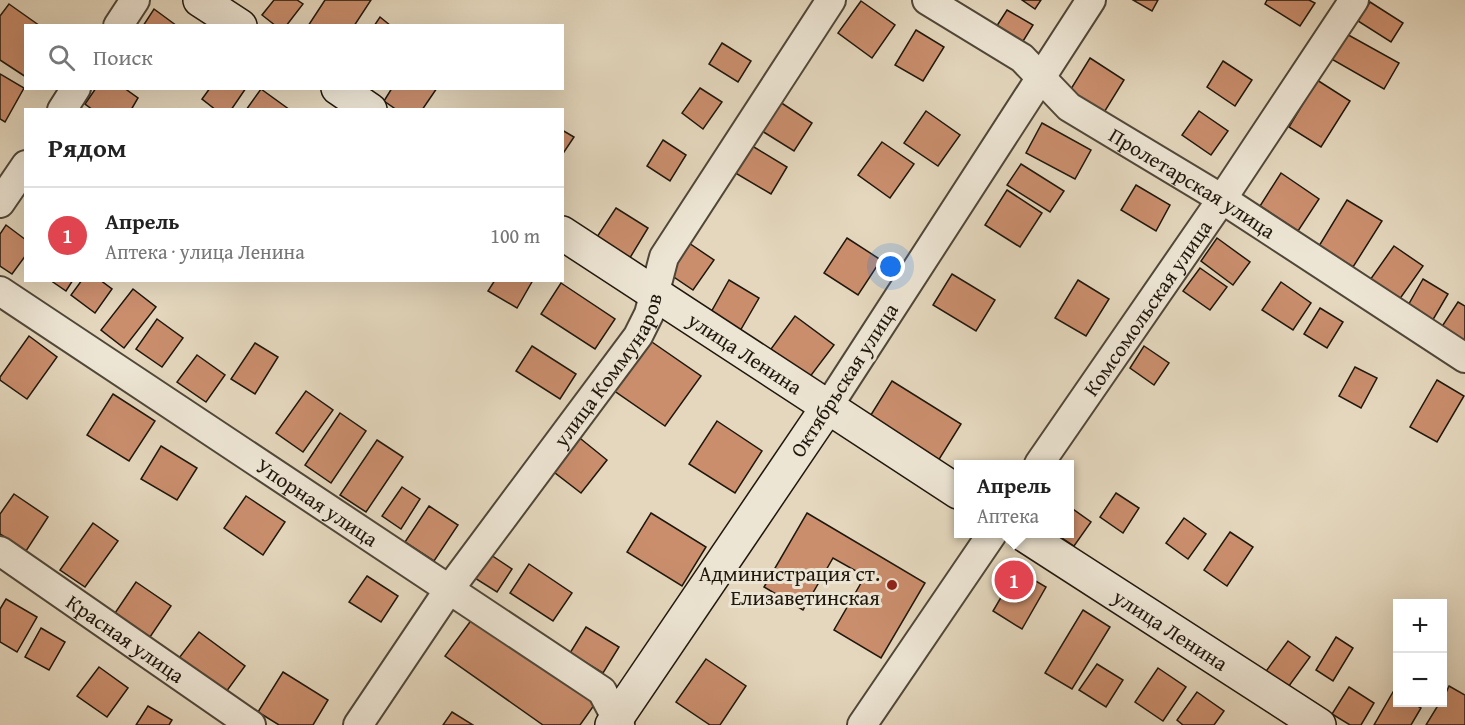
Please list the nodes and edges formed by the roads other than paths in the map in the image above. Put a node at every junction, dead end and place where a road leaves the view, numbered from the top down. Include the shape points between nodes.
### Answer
1 (135, 0) edge
2 (200, 0) edge
3 (831, 0) edge
4 (927, 0) edge
5 (1091, 0) edge
6 (1354, 0) edge
7 (119, 24) edge
8 (237, 24) edge
9 (1040, 78) junction
10 (75, 90) edge
11 (341, 90) edge
12 (63, 108) edge
13 (367, 108) edge
14 (24, 168) edge
15 (1222, 199) junction
16 (0, 203) edge
17 (564, 234) edge
18 (0, 291) edge
19 (654, 292) junction
20 (1465, 358) edge
21 (827, 408) junction
22 (1042, 460) edge
23 (954, 489) edge
24 (989, 538) edge
25 (1029, 538) edge
26 (0, 551) edge
27 (448, 591) junction
28 (616, 722) edge
29 (251, 725) edge
30 (358, 725) edge
31 (862, 725) edge
32 (1319, 725) edge

1 - 7 street
2 - 8 street
3 - 19 street, улица Коммунаров via 664,257
4 - 9 street, Пролетарская улица via 1022,58
5 - 9 street, Октябрьская улица
6 - 15 street, Комсомольская улица
9 - 15 street, Пролетарская улица via 1069,106
9 - 21 street, Октябрьская улица
10 - 12 street
11 - 13 street
14 - 16 street
15 - 20 street, Пролетарская улица
15 - 22 street, Комсомольская улица
17 - 19 street, улица Ленина
18 - 27 street, Упорная улица
19 - 21 street, улица Ленина
19 - 27 street, улица Коммунаров via 638,336
21 - 23 street, улица Ленина
21 - 28 street, Октябрьская улица
24 - 31 street
25 - 32 street, улица Ленина
26 - 29 street, Красная улица
27 - 28 street, Упорная улица via 602,691
27 - 30 street, улица Коммунаров

